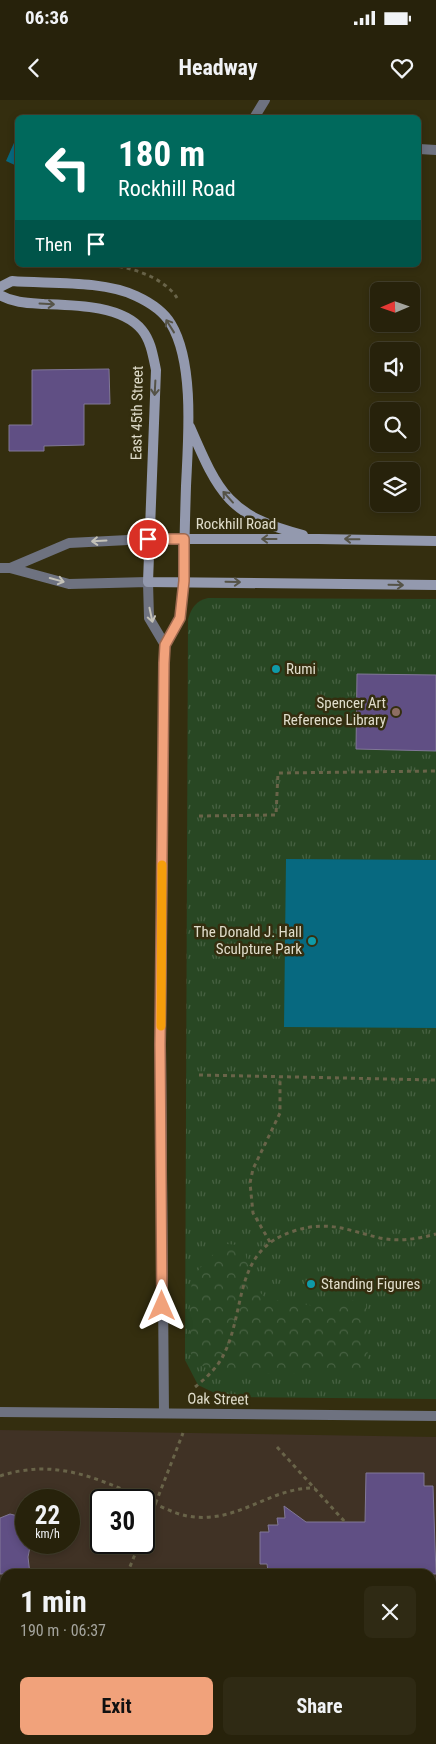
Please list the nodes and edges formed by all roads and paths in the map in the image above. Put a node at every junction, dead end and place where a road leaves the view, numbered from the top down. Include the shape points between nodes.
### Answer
1 (265, 100) edge
2 (256, 115) edge
3 (421, 150) edge
4 (436, 150) edge
5 (122, 267) edge
6 (0, 286) edge
7 (0, 295) edge
8 (178, 300) dead end
9 (188, 424) junction
10 (148, 539) junction
11 (184, 539) junction
12 (318, 539) junction
13 (436, 541) edge
14 (5, 568) edge
15 (184, 581) junction
16 (148, 582) junction
17 (436, 585) edge
18 (165, 645) junction
19 (436, 771) edge
20 (198, 816) dead end
21 (199, 1075) dead end
22 (280, 1077) junction
23 (436, 1080) edge
24 (436, 1234) edge
25 (270, 1242) junction
26 (195, 1387) dead end
27 (0, 1412) edge
28 (164, 1413) junction
29 (191, 1414) junction
30 (436, 1416) edge
31 (277, 1447) dead end
32 (0, 1476) edge
33 (314, 1488) junction
34 (121, 1489) edge
35 (155, 1504) joint
36 (346, 1522) dead end
37 (135, 1554) edge
38 (129, 1569) edge

1 - 2 street
3 - 4 street
5 - 8 path via 148,276 173,292
9 -> 6 main road via 185,365 179,342 171,323 157,309 114,288 12,282
7 -> 10 main road, East 45th Street via 12,302 88,306 126,318 142,329 156,370
9 - 11 main road
12 -> 9 main road via 274,528 241,511 212,475
10 - 11 main road, Rockhill Road
10 -> 14 street, Rockhill Road via 69,543
10 - 16 main road, East 45th Street
12 -> 11 main road, Rockhill Road
11 - 15 main road
13 -> 12 main road, Rockhill Road
14 -> 16 street, Rockhill Road via 69,584
15 - 16 main road, Rockhill Road
15 -> 17 main road, Rockhill Road
15 - 18 street via 180,618
16 -> 18 street, East 45th Street via 149,618
18 - 28 street via 160,1045
19 - 20 path via 278,773 276,815
21 - 22 path
22 - 23 path
22 - 25 path via 280,1114 253,1169 250,1183 253,1213
24 - 25 path via 401,1240 322,1225 292,1231
25 - 26 path via 244,1279 233,1329 222,1358
27 - 28 street, Oak Street
28 - 29 street, Oak Street
29 - 30 street, Oak Street
29 - 35 path
31 - 33 path
32 - 34 path via 32,1468 50,1468
33 - 35 path via 297,1487 230,1515 211,1518 187,1516
33 - 36 path
37 - 38 path

